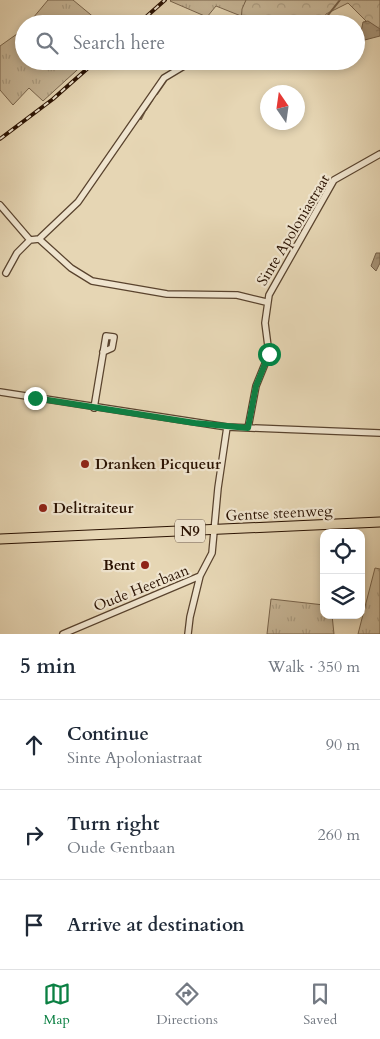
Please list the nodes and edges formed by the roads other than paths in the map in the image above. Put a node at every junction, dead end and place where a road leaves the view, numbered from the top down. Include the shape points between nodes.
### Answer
1 (176, 70) edge
2 (380, 154) edge
3 (0, 205) edge
4 (39, 239) junction
5 (30, 240) junction
6 (6, 273) dead end
7 (266, 302) junction
8 (103, 352) dead end
9 (0, 392) edge
10 (94, 408) junction
11 (227, 427) junction
12 (248, 428) junction
13 (380, 433) edge
14 (380, 522) edge
15 (215, 530) junction
16 (0, 539) edge
17 (200, 576) junction
18 (64, 634) edge
19 (188, 634) edge

1 - 4 street via 164,78 71,210
2 - 7 street, Sinte Apoloniastraat via 334,180
3 - 5 street
4 - 5 street
4 - 7 street via 71,268 92,280 167,294 237,295
5 - 6 street
7 - 12 street, Sinte Apoloniastraat via 270,348 256,386
8 - 10 street
9 - 10 street
10 - 11 street
11 - 12 street
11 - 15 street
12 - 13 street
14 - 15 main road, Gentse steenweg / N9
15 - 16 main road, Gentse steenweg / N9
15 - 17 street via 212,553
17 - 18 street, Oude Heerbaan
17 - 19 street

